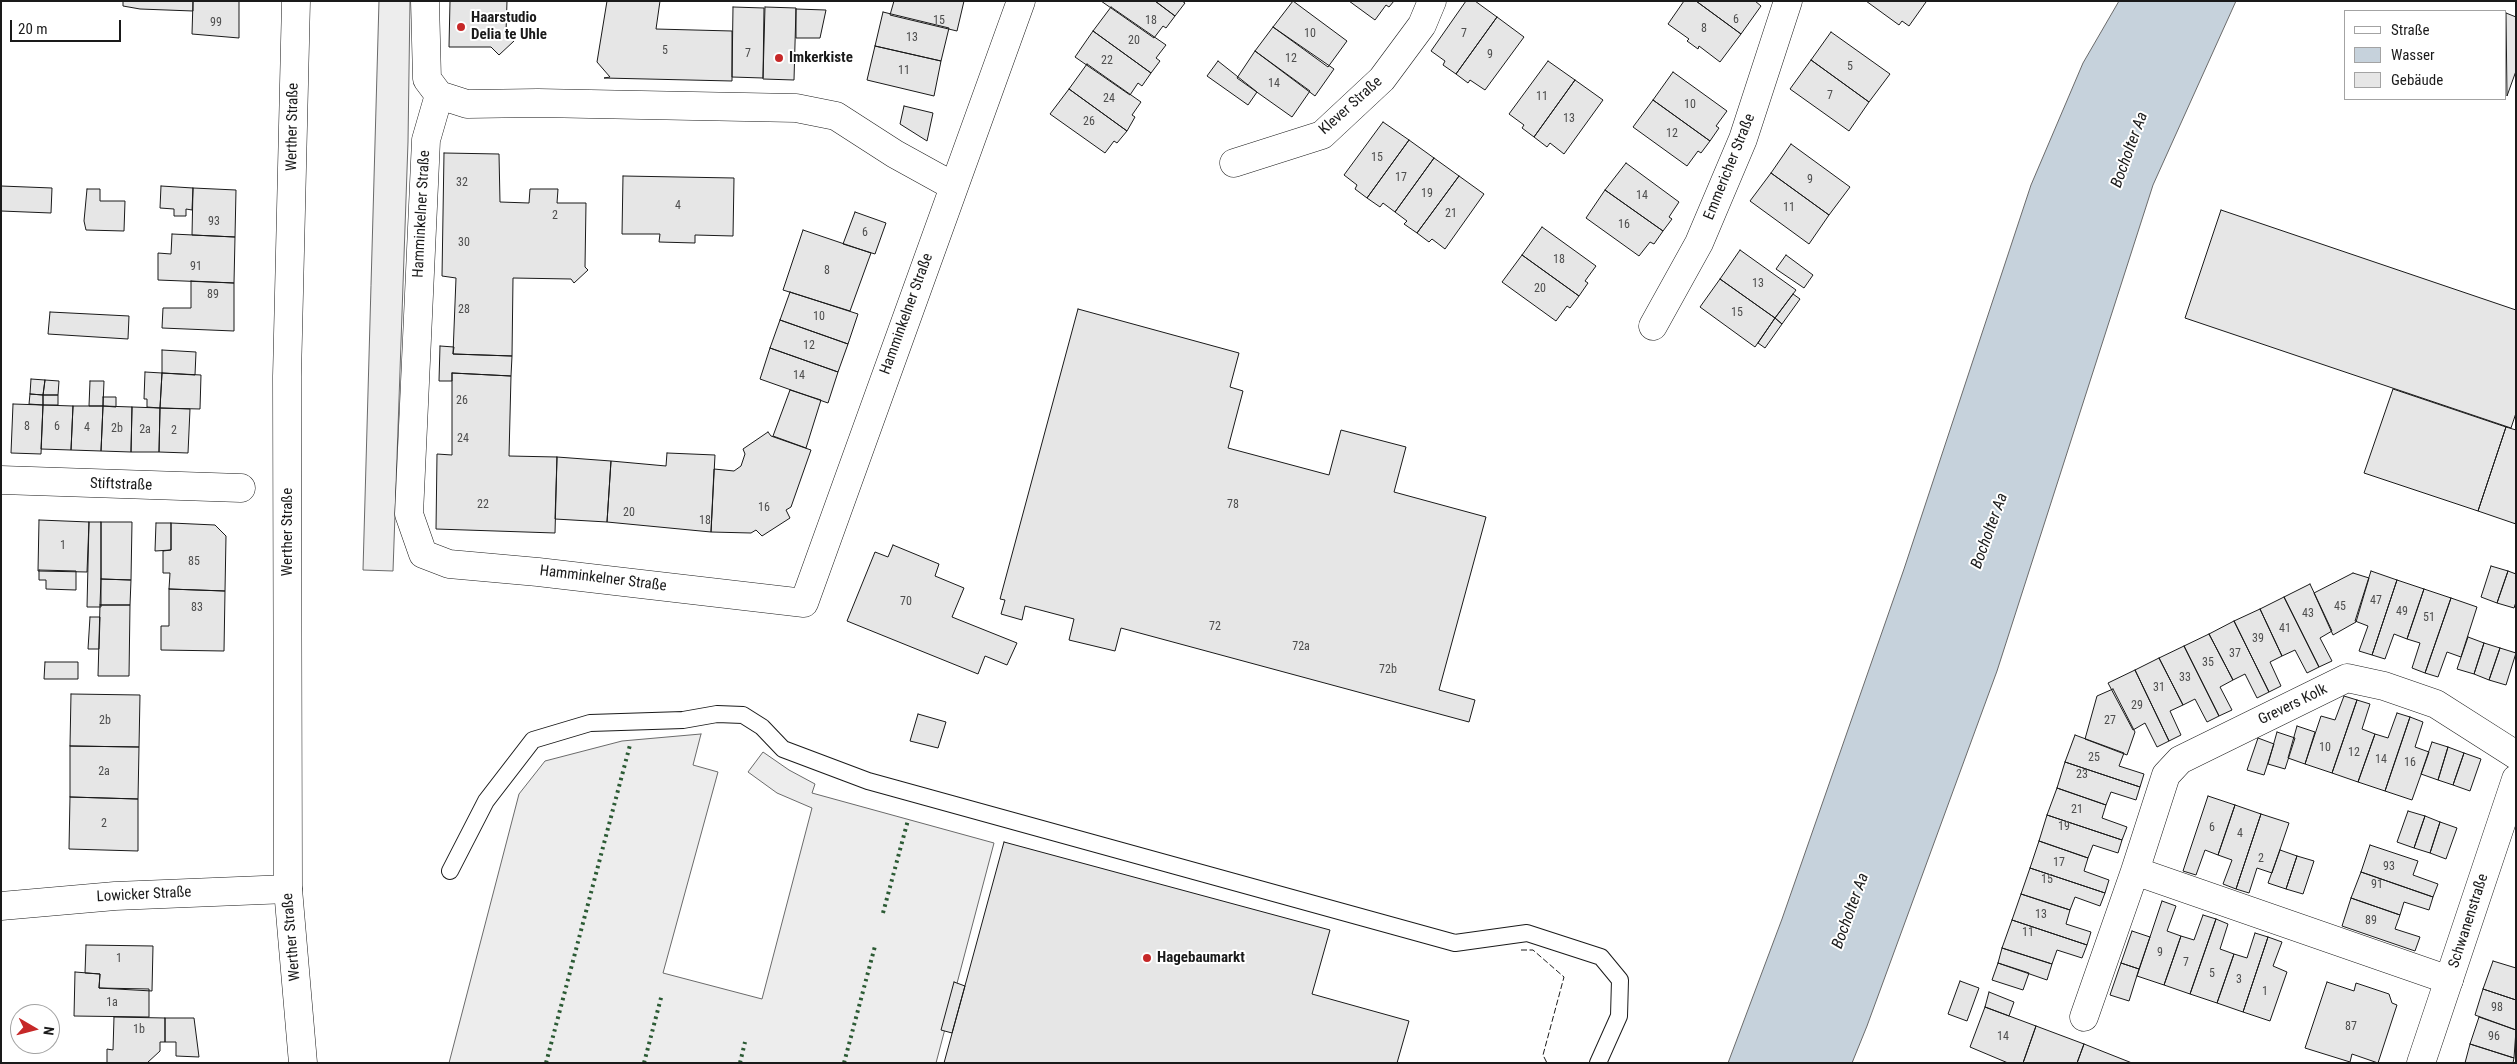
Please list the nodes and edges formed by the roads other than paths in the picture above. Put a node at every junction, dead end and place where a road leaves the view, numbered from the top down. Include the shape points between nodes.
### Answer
1 (296, 1) edge
2 (425, 1) edge
3 (1020, 1) edge
4 (1432, 1) edge
5 (1788, 1) edge
6 (439, 95) junction
7 (1234, 163) dead end
8 (953, 186) junction
9 (1653, 326) dead end
10 (1, 480) edge
11 (241, 488) dead end
12 (2516, 755) edge
13 (2516, 779) edge
14 (450, 871) dead end
15 (2135, 871) junction
16 (288, 889) junction
17 (1, 906) edge
18 (2449, 980) junction
19 (2084, 1017) dead end
20 (303, 1063) edge
21 (1598, 1063) edge
22 (2421, 1063) edge

1 - 16 street, Werther Straße via 287,376
2 - 6 street via 427,79
3 - 8 street, Hamminkelner Straße
4 - 7 street, Klever Straße via 1422,25 1382,79 1322,135
5 - 9 street, Emmericher Straße via 1743,139 1699,243
6 - 8 street via 467,104 804,110 836,116
6 - 8 street, Hamminkelner Straße via 426,140 409,514 423,554 449,564 804,603
10 - 11 street, Stiftstraße
12 - 15 street, Grevers Kolk via 2436,704 2384,686 2347,678 2180,760 2166,775
13 - 18 street, Schwanenstraße
14 - 21 lane via 486,801 533,740 590,723 743,715 762,727 783,748 868,781 1455,943 1527,933 1601,957 1620,980 1620,1016
15 - 18 street
15 - 19 street, Grevers Kolk
16 - 17 street, Lowicker Straße via 115,896
16 - 20 street, Werther Straße
18 - 22 street, Schwanenstraße

